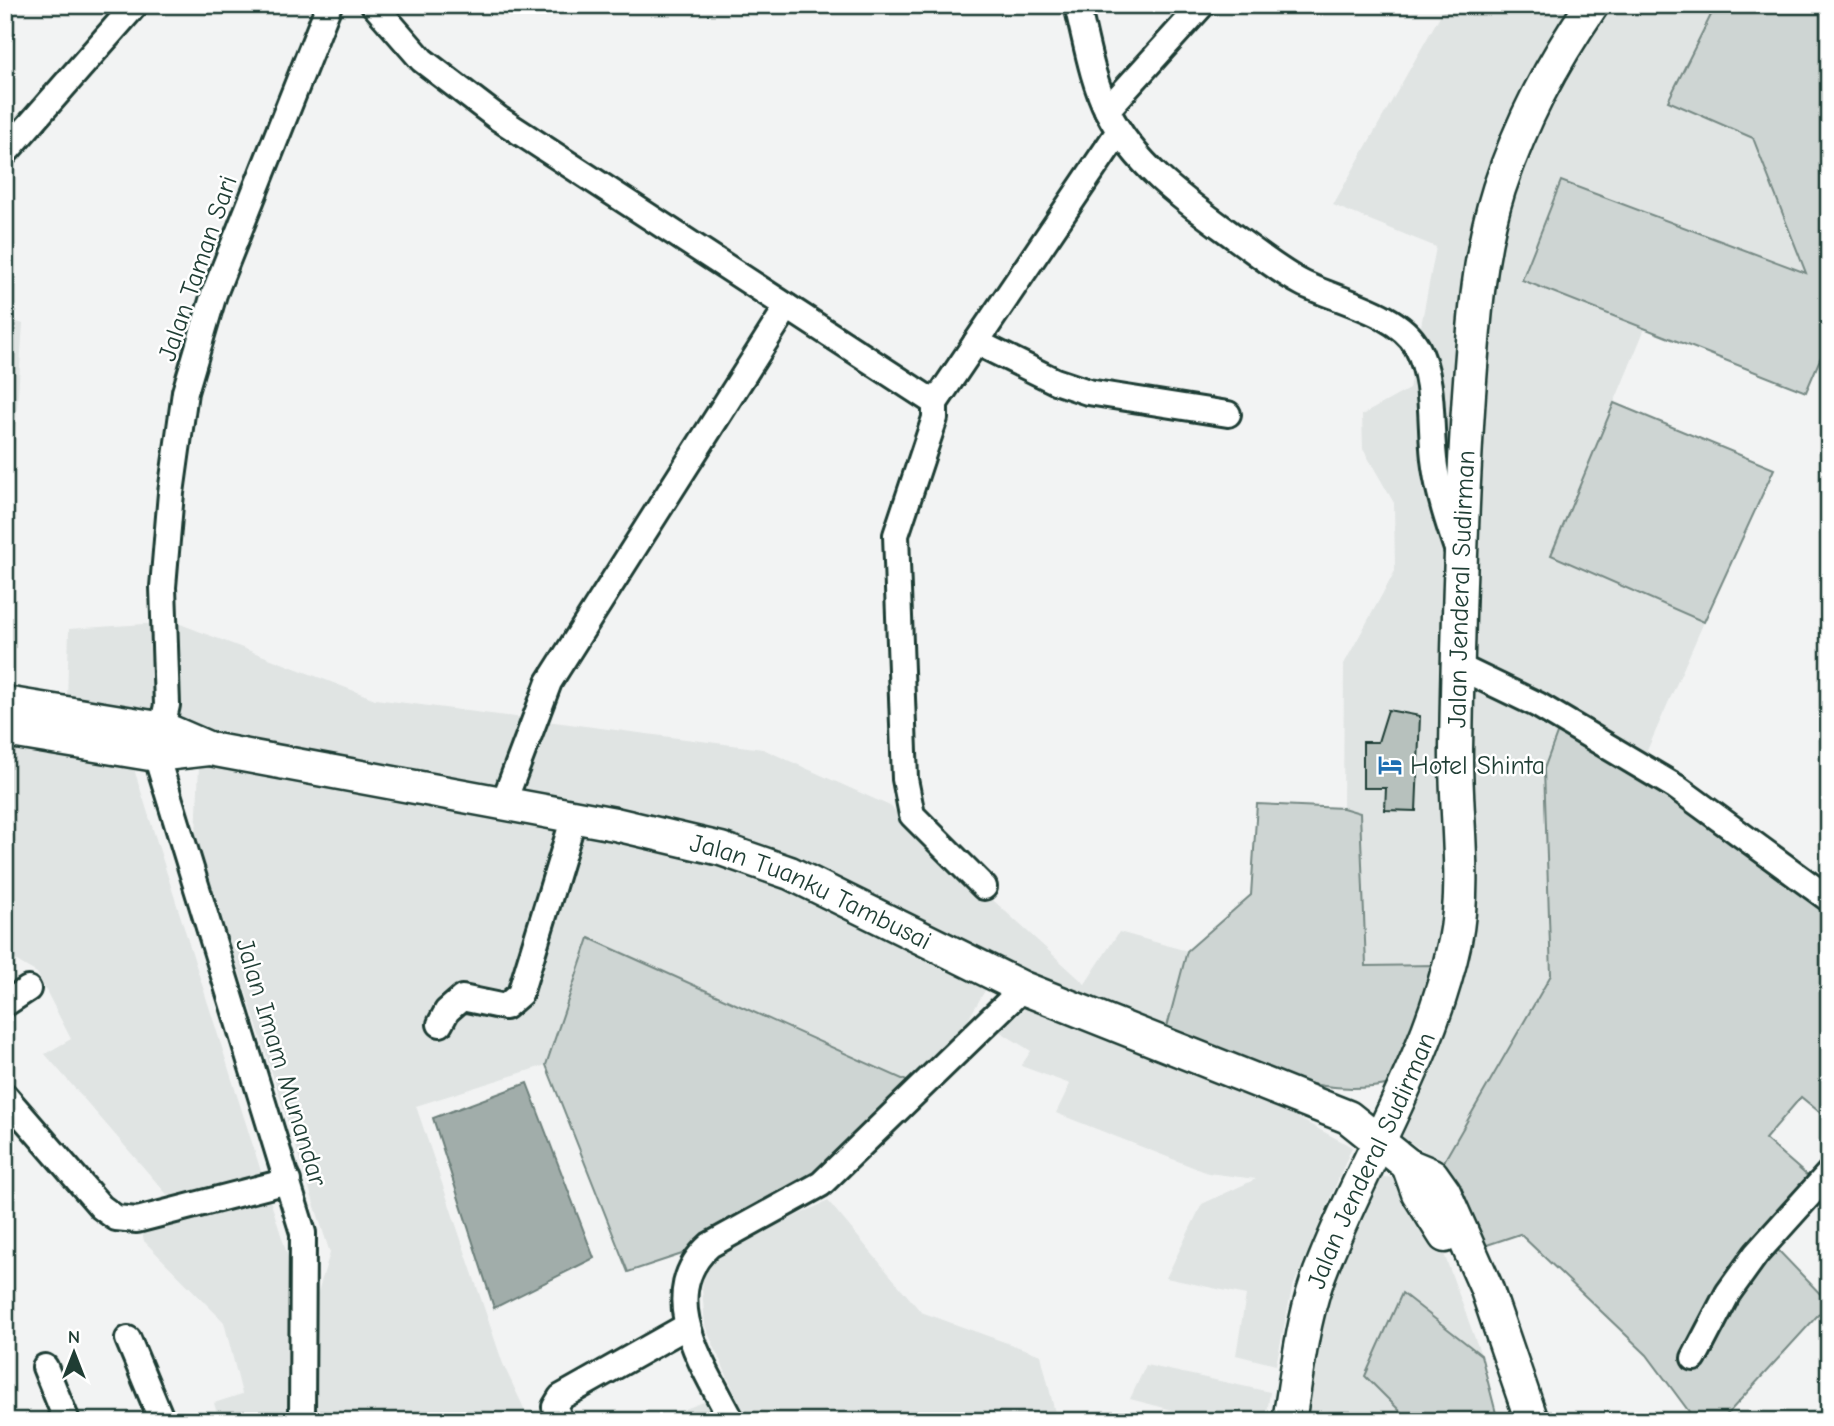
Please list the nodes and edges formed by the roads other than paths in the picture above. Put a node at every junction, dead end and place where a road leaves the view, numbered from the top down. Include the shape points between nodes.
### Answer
1 (135, 5) edge
2 (328, 5) edge
3 (374, 5) edge
4 (1077, 5) edge
5 (1202, 5) edge
6 (1592, 5) edge
7 (1113, 120) junction
8 (5, 153) edge
9 (787, 307) junction
10 (976, 342) junction
11 (935, 403) junction
12 (1228, 414) dead end
13 (1460, 557) junction
14 (1457, 666) junction
15 (5, 704) edge
16 (5, 730) edge
17 (160, 742) junction
18 (503, 804) junction
19 (574, 817) junction
20 (984, 887) dead end
21 (1829, 899) edge
22 (1023, 988) junction
23 (28, 989) dead end
24 (5, 1004) edge
25 (440, 1024) dead end
26 (5, 1096) edge
27 (1377, 1140) junction
28 (1408, 1165) junction
29 (1829, 1173) edge
30 (288, 1181) junction
31 (687, 1326) junction
32 (128, 1339) dead end
33 (1694, 1358) dead end
34 (45, 1367) dead end
35 (67, 1421) edge
36 (162, 1421) edge
37 (302, 1421) edge
38 (560, 1421) edge
39 (732, 1421) edge
40 (1289, 1421) edge
41 (1516, 1421) edge
42 (1532, 1421) edge

1 - 8 street
2 - 17 street, Jalan Taman Sari via 214,294 185,392 163,587 167,705
3 - 9 street via 422,60 498,118
4 - 7 street via 1095,76
5 - 7 street
6 - 13 main road, Jalan Jenderal Sudirman via 1552,65 1525,121 1499,192 1482,263
7 - 10 street
7 - 13 street via 1140,160 1178,195 1301,282 1390,322 1416,346 1426,382 1435,468
9 - 11 street
9 - 18 street via 549,682
10 - 11 street
10 - 12 street via 1088,392
11 - 20 street via 935,418 896,535 905,779 912,815
13 - 14 main road, Jalan Jenderal Sudirman
14 - 21 street via 1538,705 1676,787
14 - 27 main road, Jalan Jenderal Sudirman via 1456,936 1440,1001 1416,1066
15 - 17 main road, Jalan Tuanku Tambusai
16 - 17 main road, Jalan Tuanku Tambusai
17 - 18 main road, Jalan Tuanku Tambusai
17 - 30 street, Jalan Imam Munandar
18 - 19 main road, Jalan Tuanku Tambusai
19 - 22 main road, Jalan Tuanku Tambusai via 721,849 790,873
19 - 25 street via 520,993 505,1007 462,998
22 - 27 main road, Jalan Tuanku Tambusai via 1348,1117
22 - 31 street via 821,1184 694,1258 684,1293
23 - 24 street
26 - 30 street via 101,1207 117,1218 137,1220
27 - 28 main road, Jalan Tuanku Tambusai
27 - 40 main road, Jalan Jenderal Sudirman via 1310,1299
28 - 41 main road via 1418,1193 1455,1254
28 - 42 main road, Jalan Tuanku Tambusai via 1432,1175 1444,1192 1486,1287
29 - 33 street via 1749,1264
30 - 37 street, Jalan Imam Munandar via 303,1233 305,1263
31 - 38 street via 561,1397 555,1406
31 - 39 street
32 - 36 street
34 - 35 street

